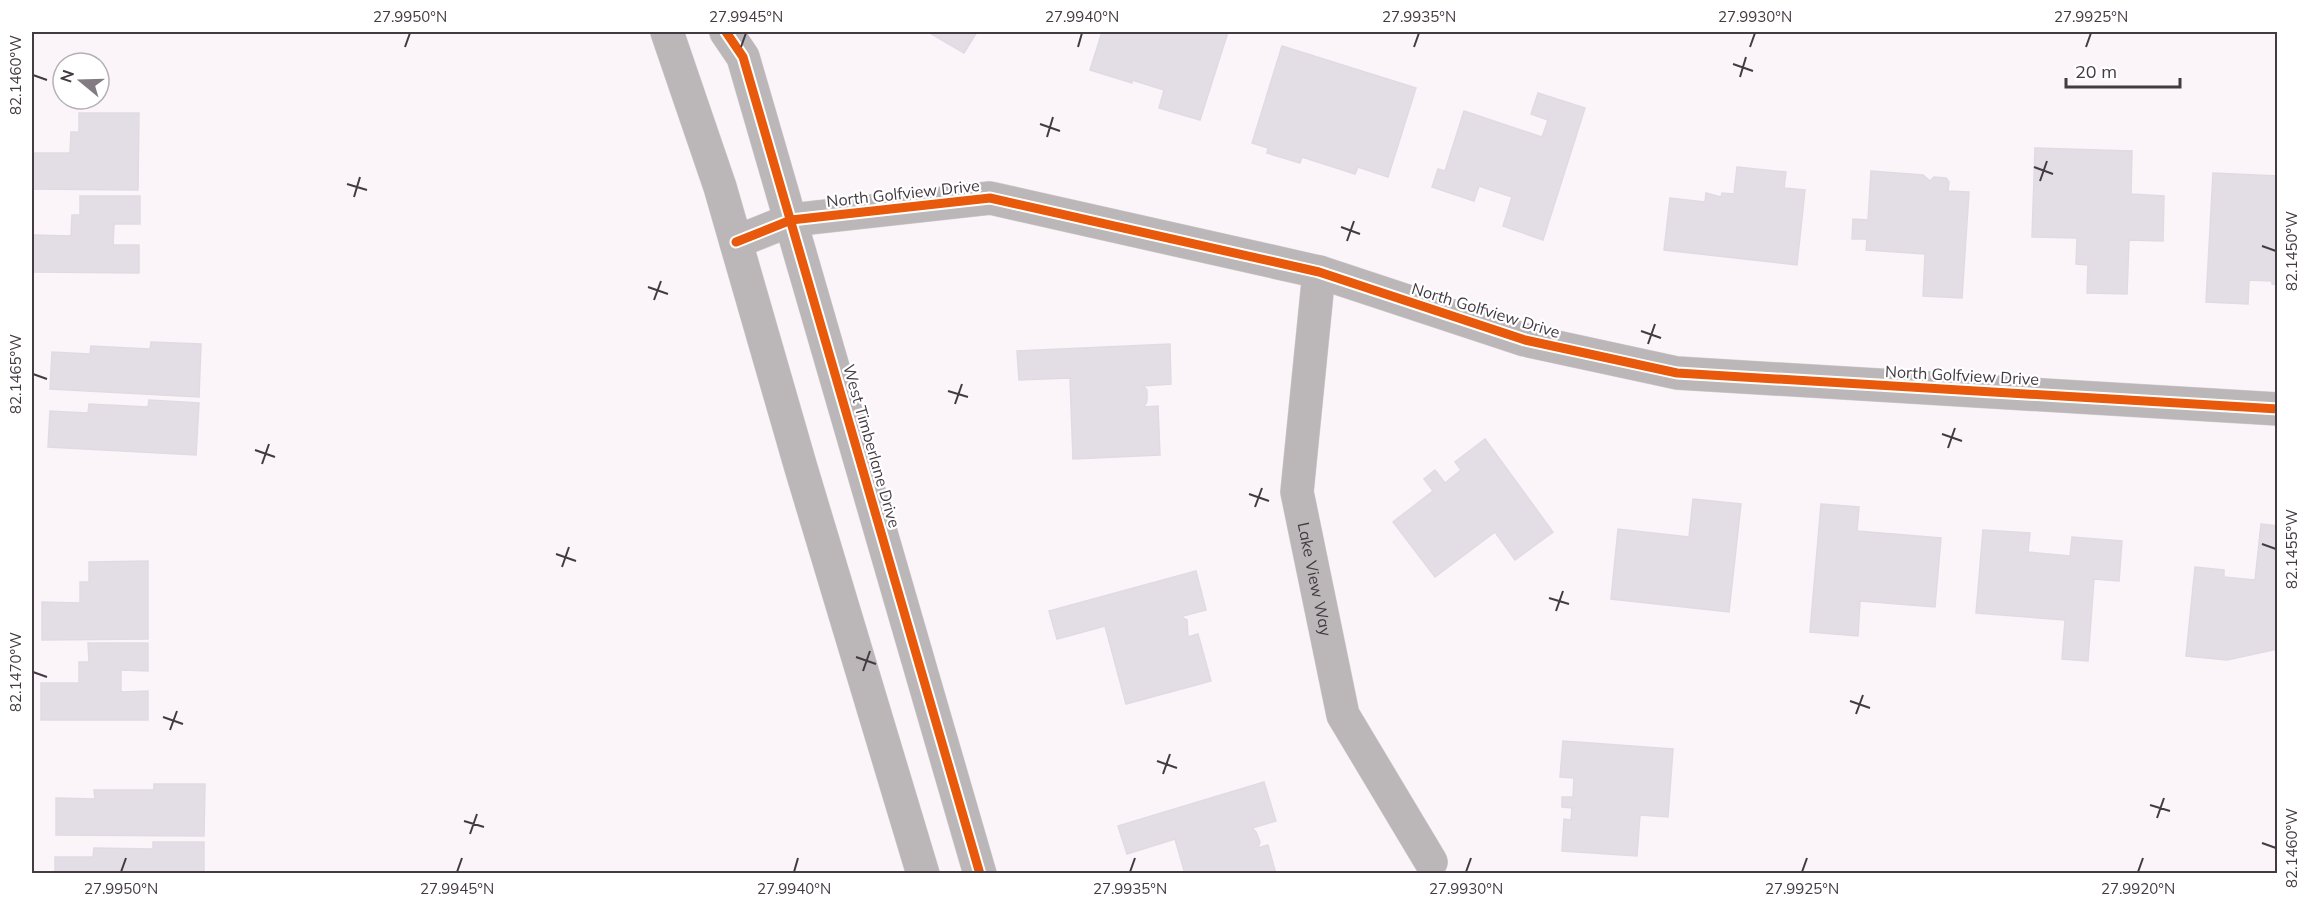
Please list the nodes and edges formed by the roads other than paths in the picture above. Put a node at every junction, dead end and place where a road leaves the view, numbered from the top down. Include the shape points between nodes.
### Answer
1 (667, 32) edge
2 (726, 32) edge
3 (791, 220) junction
4 (736, 242) junction
5 (1319, 272) junction
6 (2277, 409) edge
7 (1431, 862) dead end
8 (923, 873) edge
9 (980, 873) edge

1 - 4 street
2 - 3 street, West Timberlane Drive via 743,57
3 - 4 street, North Golfview Drive
3 - 5 street, North Golfview Drive via 990,198
3 - 9 street, West Timberlane Drive
4 - 8 street
5 - 6 street, North Golfview Drive via 1525,340 1677,373
5 - 7 street, Lake View Way via 1297,492 1342,715

